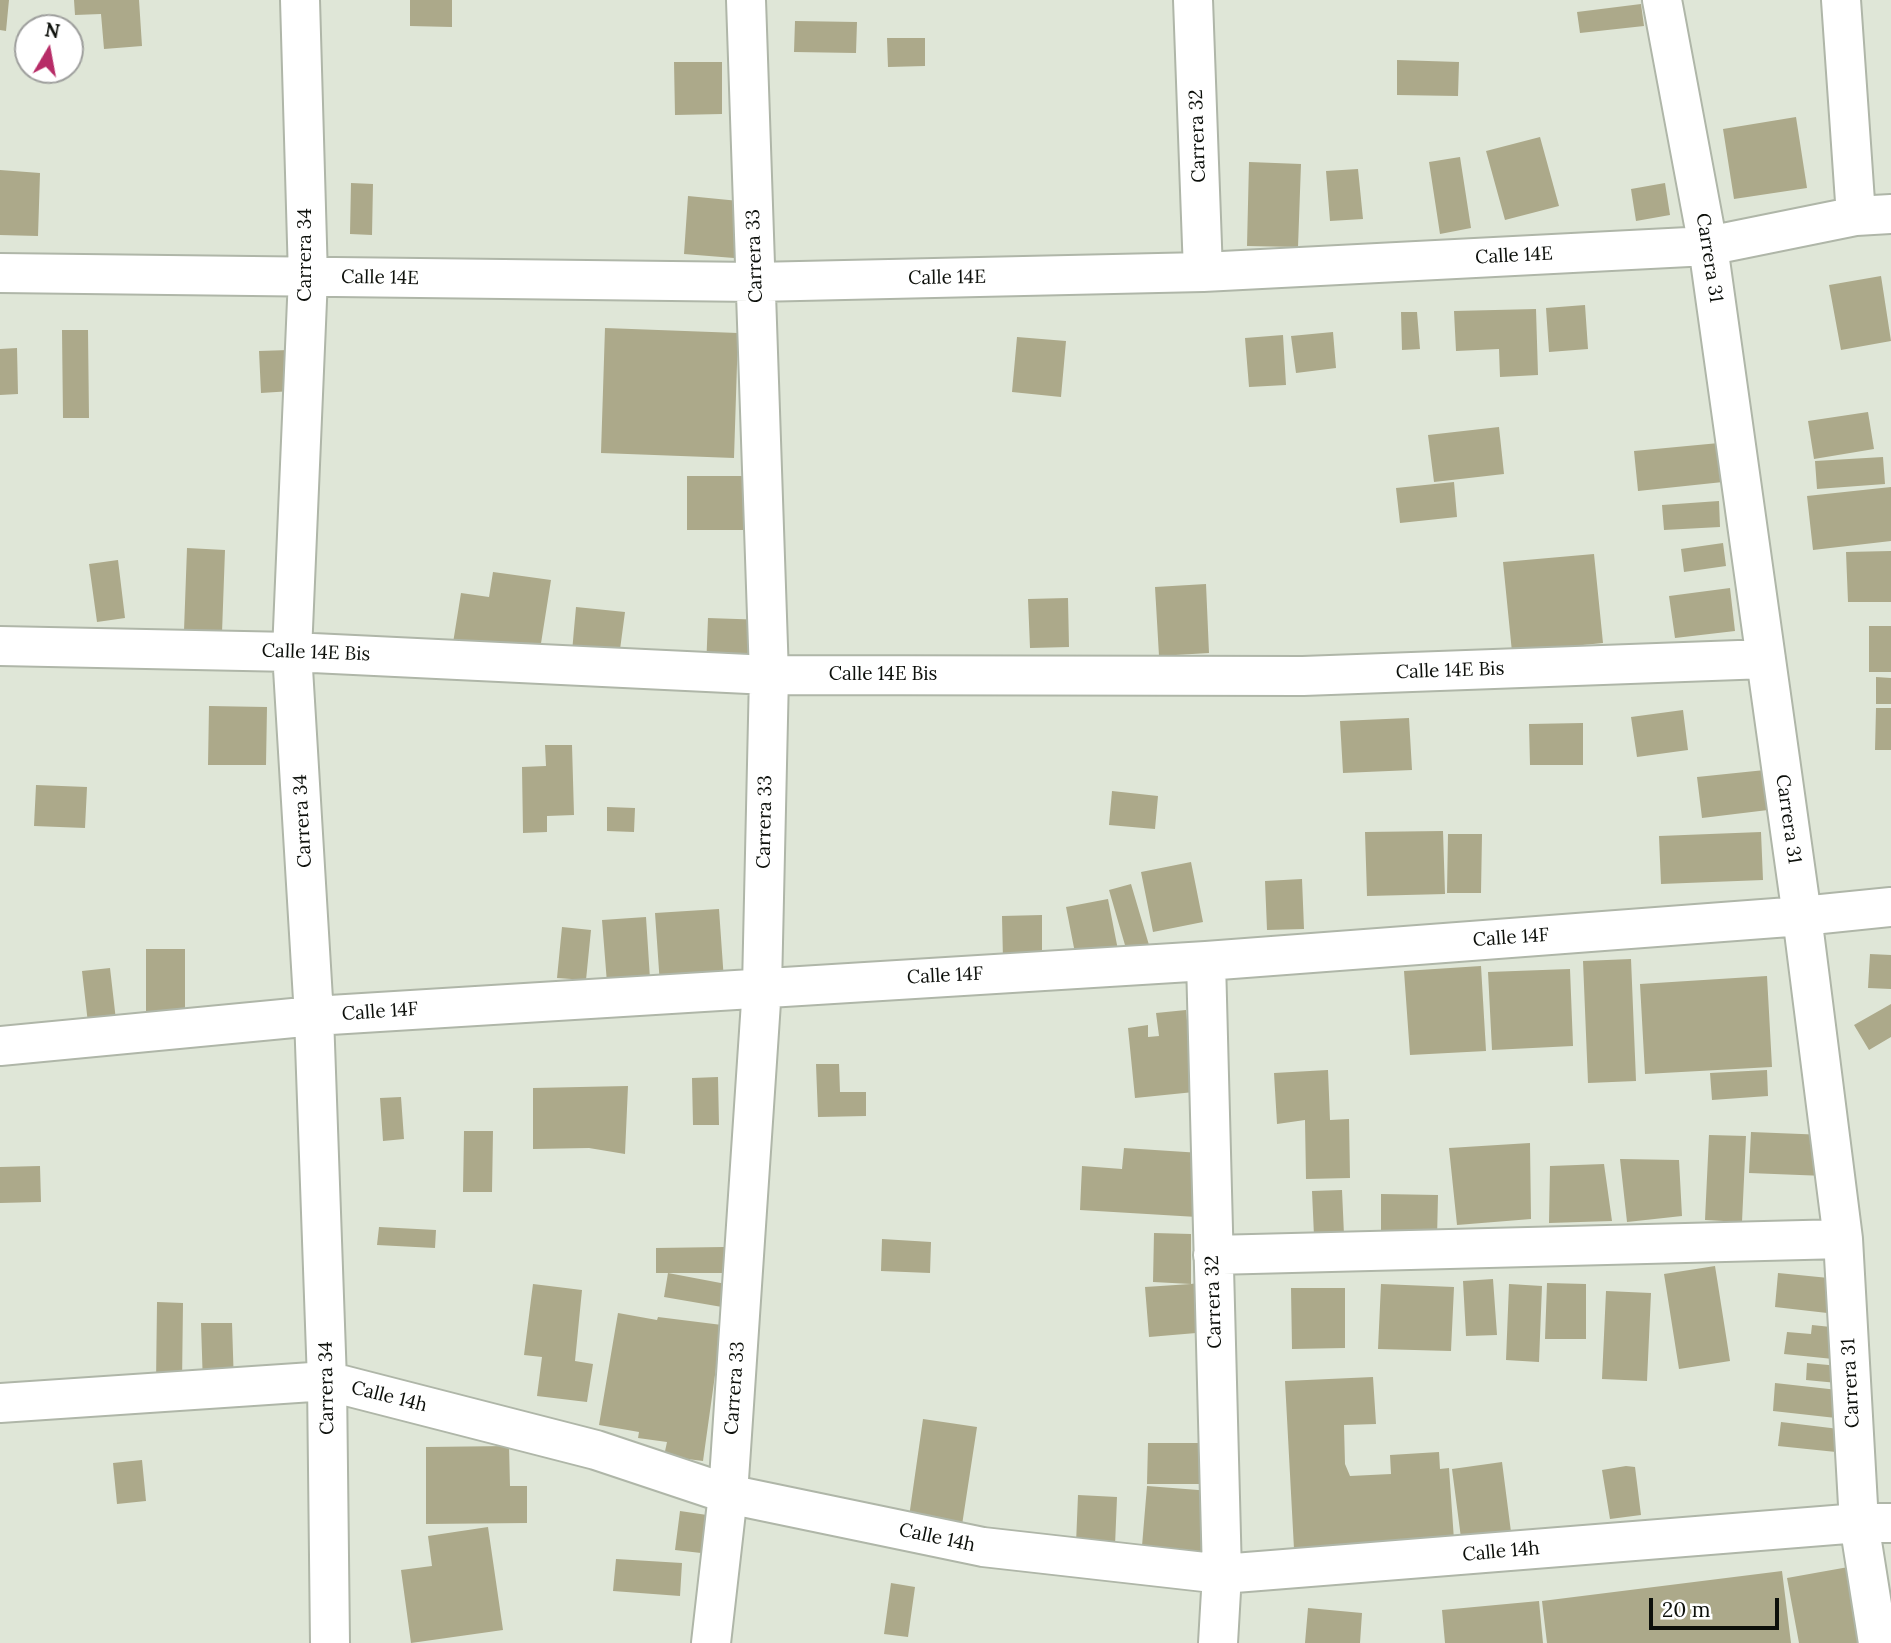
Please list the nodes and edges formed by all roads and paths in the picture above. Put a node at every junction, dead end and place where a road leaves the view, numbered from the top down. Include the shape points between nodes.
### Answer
1 (300, 0) edge
2 (746, 0) edge
3 (1193, 0) edge
4 (1662, 0) edge
5 (1841, 0) edge
6 (1873, 215) edge
7 (1708, 246) junction
8 (1203, 272) junction
9 (0, 273) edge
10 (308, 277) junction
11 (755, 282) junction
12 (0, 646) edge
13 (292, 652) junction
14 (1766, 659) junction
15 (769, 675) junction
16 (1891, 907) edge
17 (1802, 916) junction
18 (1206, 961) junction
19 (761, 987) junction
20 (314, 1016) junction
21 (0, 1046) edge
22 (1843, 1239) junction
23 (1213, 1255) junction
24 (327, 1381) junction
25 (0, 1403) edge
26 (728, 1494) junction
27 (1875, 1523) edge
28 (1222, 1574) junction
29 (330, 1643) edge
30 (711, 1643) edge
31 (1218, 1643) edge
32 (1878, 1643) edge

1 - 10 street, Carrera 34
2 - 11 street, Carrera 33
3 - 8 street, Carrera 32
4 - 7 street, Carrera 31
5 - 6 street
6 - 7 street, Calle 14E
7 - 8 street, Calle 14E
7 - 14 street, Carrera 31
8 - 11 street, Calle 14E
9 - 10 street, Calle 14E
10 - 11 street, Calle 14E
10 - 13 street, Carrera 34
11 - 15 street, Carrera 33
12 - 13 street, Calle 14E Bis
13 - 15 street, Calle 14E Bis
13 - 20 street, Carrera 34
14 - 15 street, Calle 14E Bis via 1303,676
14 - 17 street, Carrera 31
15 - 19 street, Carrera 33
16 - 17 street, Calle 14F
17 - 18 street, Calle 14F
17 - 22 street, Carrera 31
18 - 19 street, Calle 14F
18 - 23 street, Carrera 32
19 - 20 street, Calle 14F
19 - 26 street, Carrera 33
20 - 21 street, Calle 14F
20 - 24 street, Carrera 34
22 - 23 street
22 - 27 street, Carrera 31
23 - 28 street, Carrera 32
24 - 25 street, Calle 14h
24 - 26 street, Calle 14h via 596,1450
24 - 29 street, Carrera 34
26 - 28 street, Calle 14h via 983,1547
26 - 30 street, Carrera 33
27 - 28 street, Calle 14h
27 - 32 street, Carrera 31
28 - 31 street, Carrera 32

